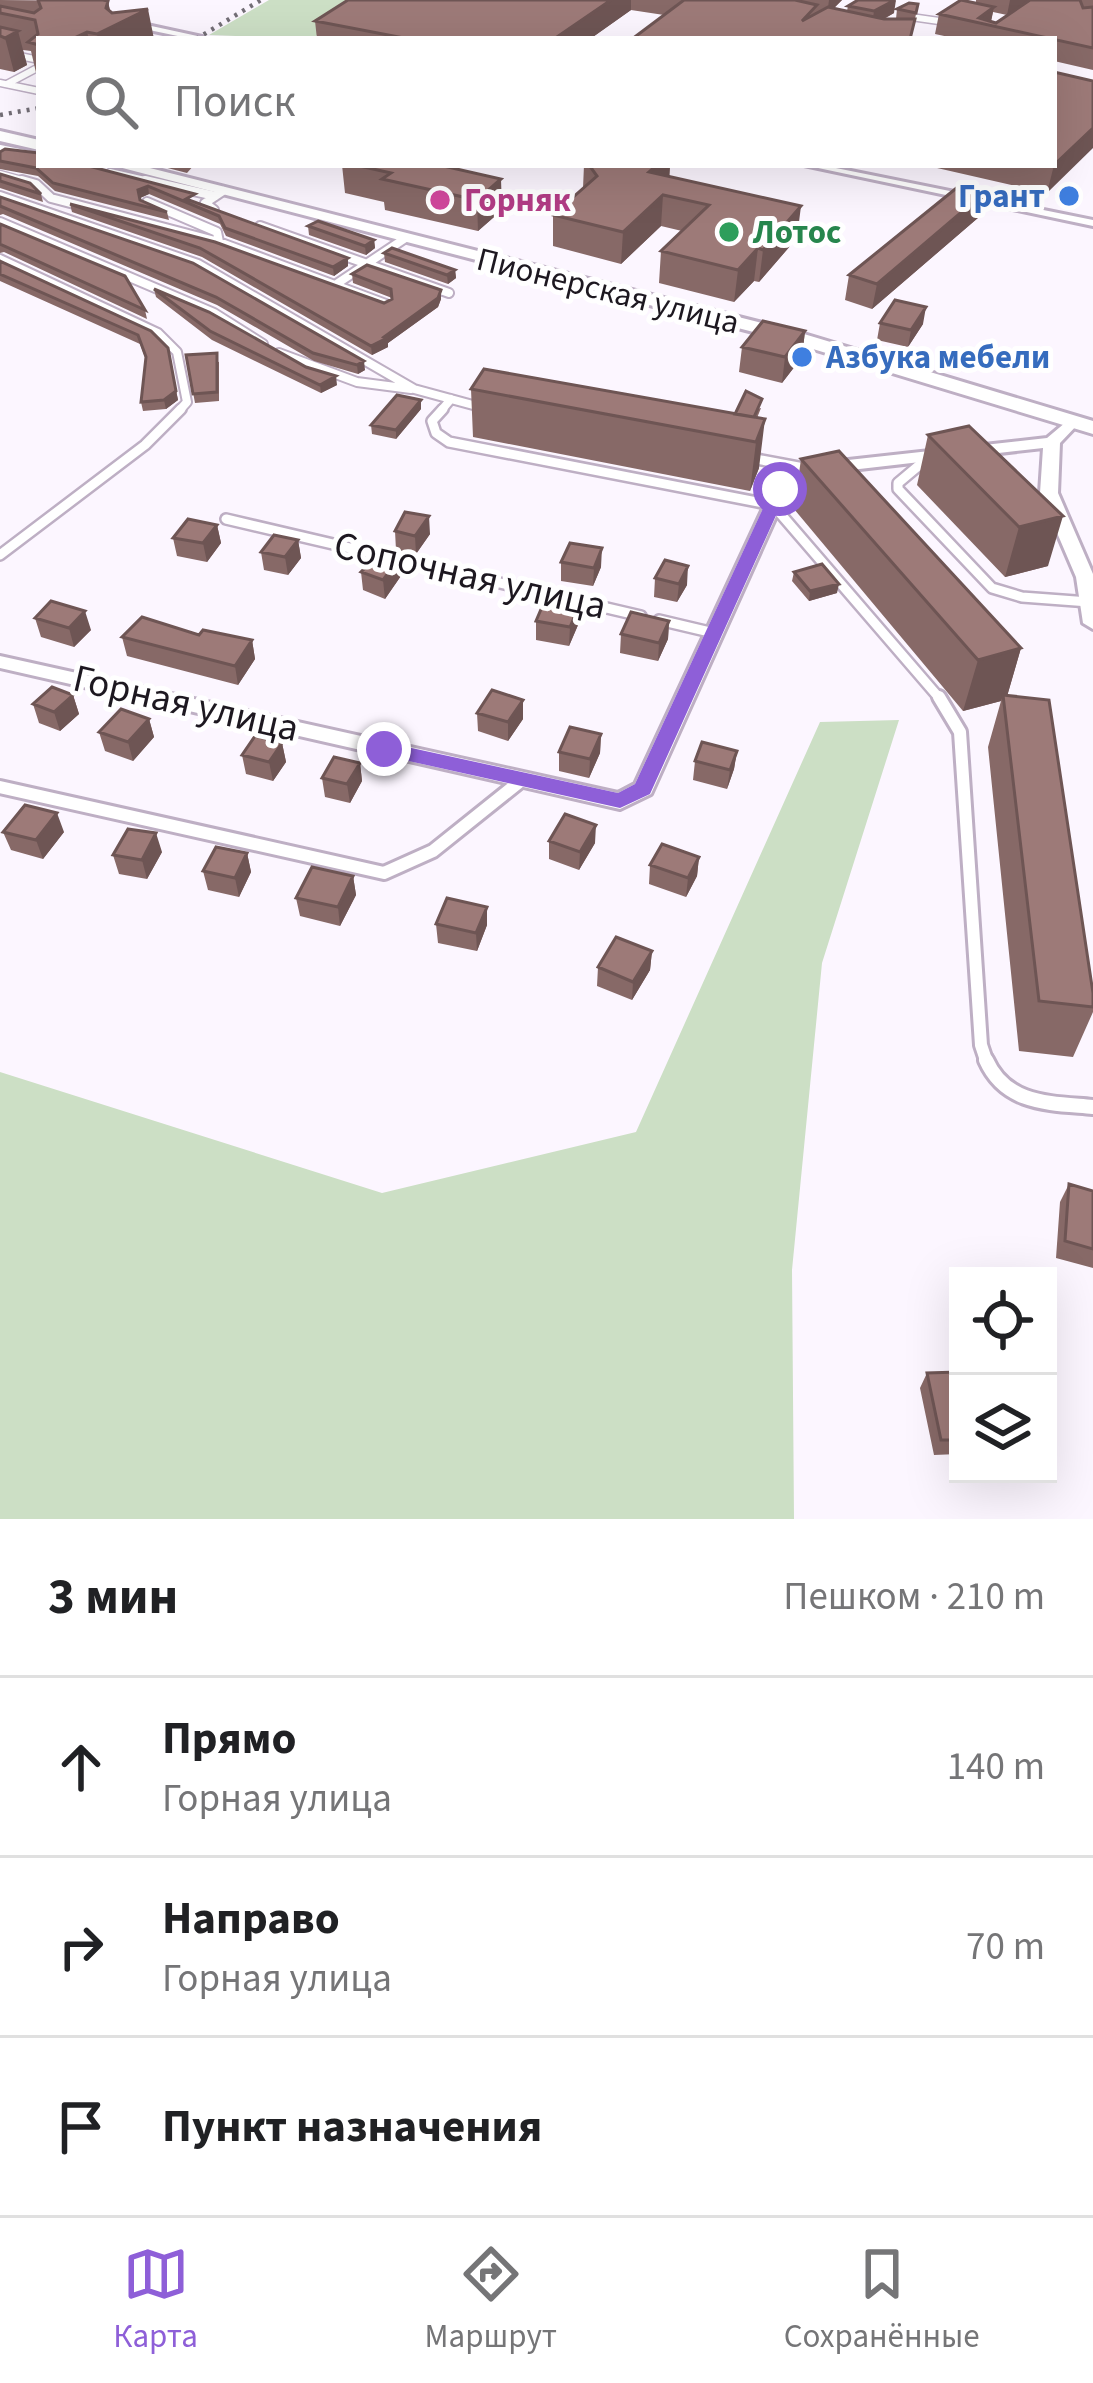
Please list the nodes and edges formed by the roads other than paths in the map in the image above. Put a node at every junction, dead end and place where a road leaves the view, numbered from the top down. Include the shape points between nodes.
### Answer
1 (124, 22) edge
2 (946, 22) edge
3 (890, 24) edge
4 (158, 30) junction
5 (132, 35) edge
6 (177, 36) edge
7 (0, 52) edge
8 (36, 62) edge
9 (36, 65) edge
10 (3, 83) edge
11 (36, 90) edge
12 (0, 136) edge
13 (36, 144) edge
14 (0, 148) edge
15 (36, 155) edge
16 (110, 168) edge
17 (823, 168) edge
18 (0, 174) edge
19 (219, 193) junction
20 (0, 196) edge
21 (147, 202) edge
22 (226, 214) edge
23 (247, 221) edge
24 (0, 222) edge
25 (1093, 223) edge
26 (404, 239) junction
27 (219, 242) junction
28 (0, 260) edge
29 (369, 264) junction
30 (335, 285) junction
31 (449, 293) dead end
32 (386, 304) edge
33 (414, 389) junction
34 (451, 399) junction
35 (488, 410) edge
36 (1072, 422) junction
37 (1093, 428) edge
38 (1052, 442) junction
39 (743, 456) edge
40 (929, 458) junction
41 (812, 469) junction
42 (773, 506) junction
43 (226, 519) dead end
44 (0, 555) edge
45 (1089, 602) junction
46 (1093, 623) edge
47 (714, 633) junction
48 (0, 662) edge
49 (524, 779) junction
50 (0, 787) edge
51 (1093, 1107) edge

1 - 4 street
2 - 3 lane via 904,16
4 - 5 lane
4 - 6 street
7 - 8 lane
9 - 10 lane
10 - 11 lane
12 - 13 main road
14 - 15 lane
16 - 19 main road, Пионерская улица
17 - 25 street
18 - 27 lane via 36,184 51,198
19 - 22 lane via 206,207
19 - 26 main road, Пионерская улица
20 - 33 lane via 197,264
21 - 27 lane via 206,225
23 - 29 lane
24 - 33 lane via 214,313 311,368
26 - 29 lane
26 - 36 main road, Пионерская улица via 788,335
27 - 30 lane
28 - 44 lane via 158,333 177,352 188,402 164,431
29 - 30 lane
29 - 31 lane
30 - 32 lane
33 - 34 lane
34 - 35 lane
34 - 42 lane via 432,421 449,442
36 - 37 main road, Пионерская улица
36 - 38 street
38 - 40 street
38 - 45 street via 1049,493
39 - 41 lane
40 - 41 street
40 - 45 lane via 898,489 992,588
41 - 42 street, Горная улица via 780,489
42 - 47 street, Горная улица
42 - 51 lane via 943,702 960,732 988,1076 1012,1097
43 - 47 lane, Сопочная улица
45 - 46 street
47 - 49 street, Горная улица via 643,789 620,801
48 - 49 street, Горная улица
49 - 50 lane via 434,851 384,874

